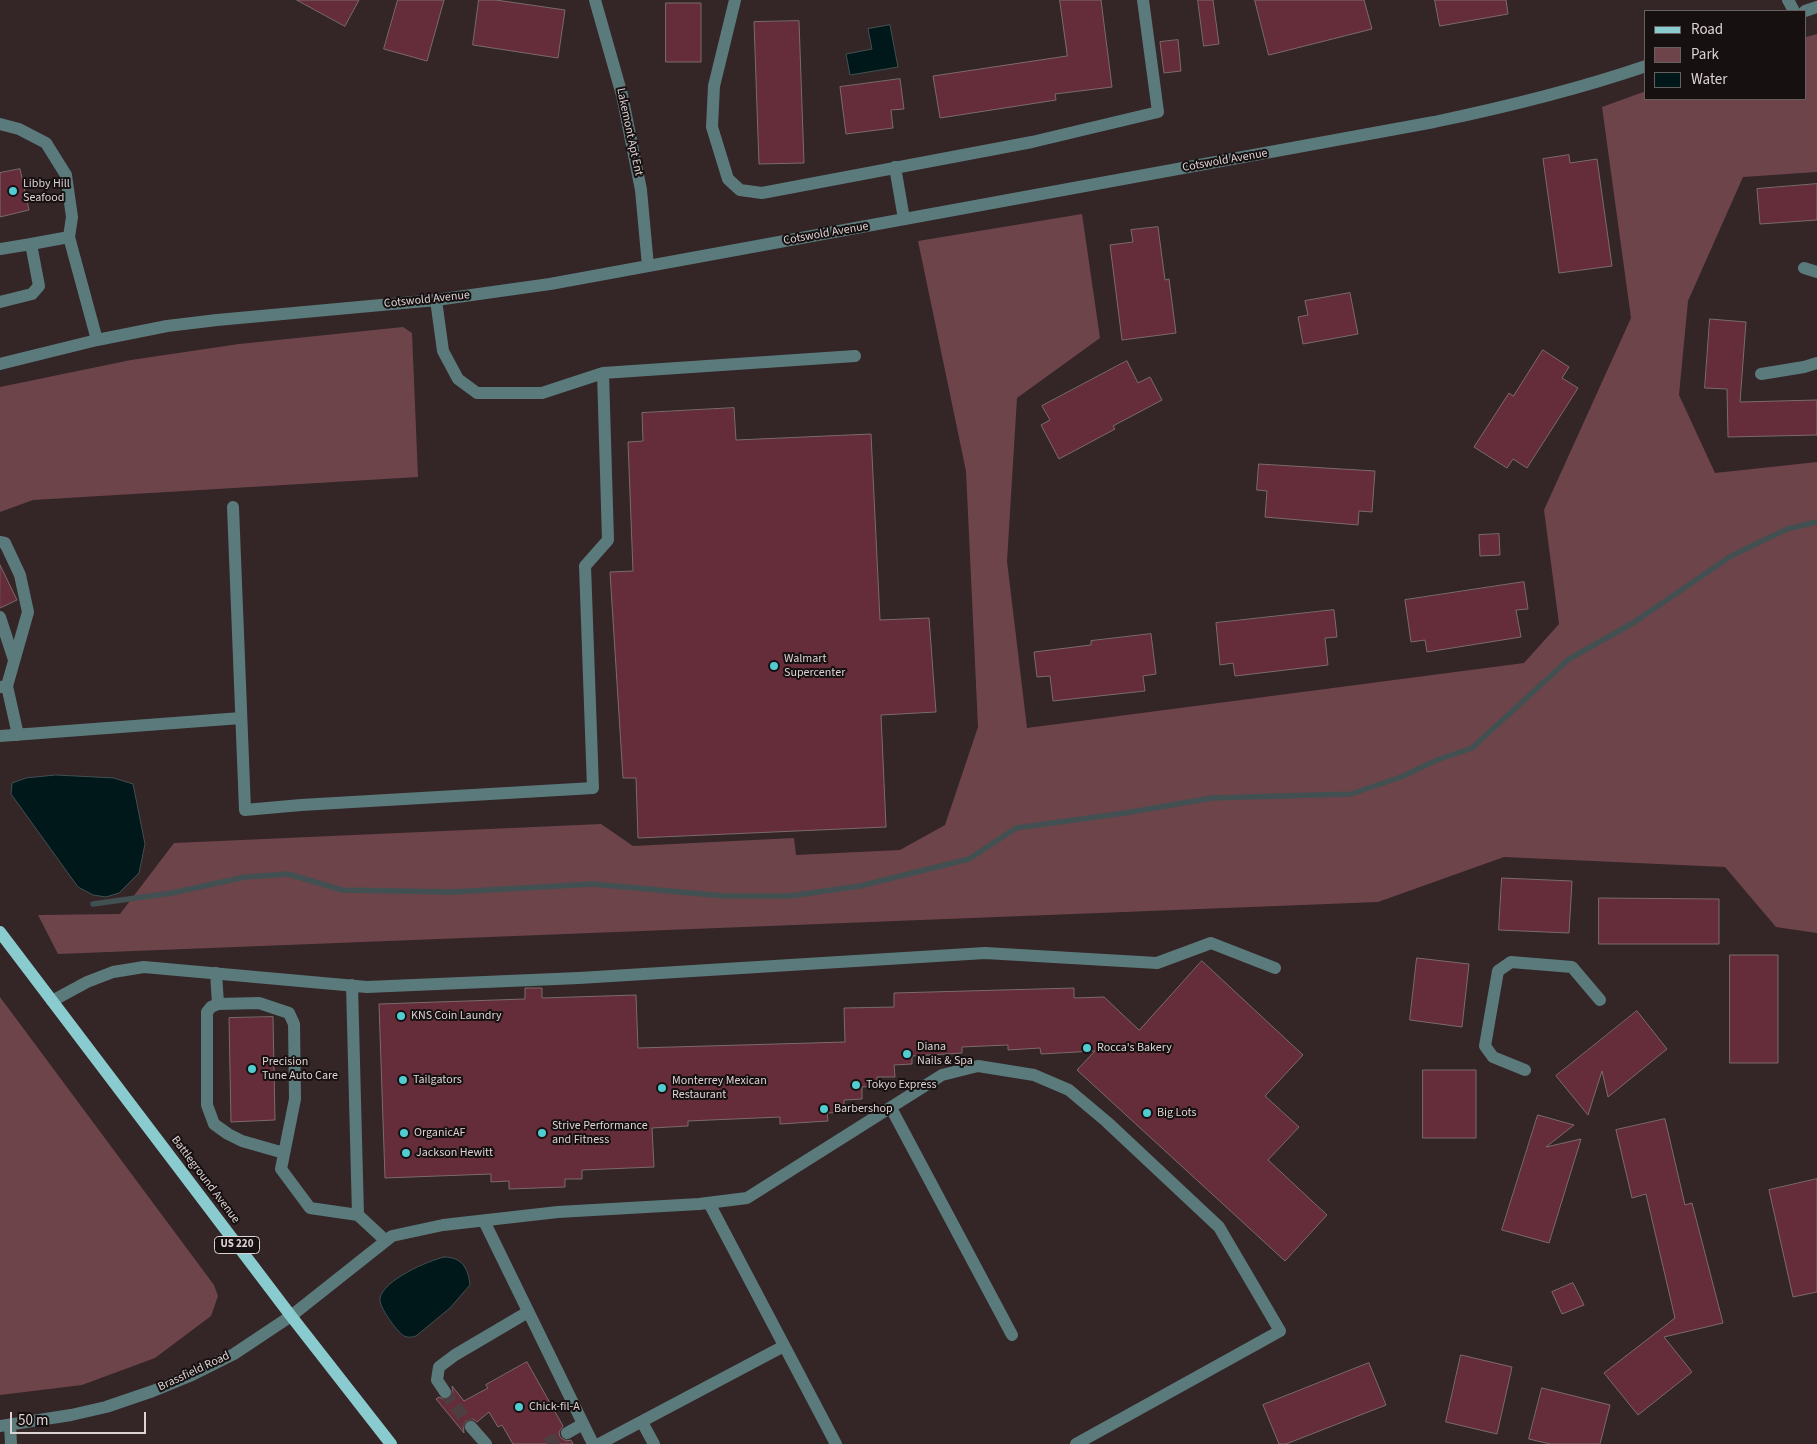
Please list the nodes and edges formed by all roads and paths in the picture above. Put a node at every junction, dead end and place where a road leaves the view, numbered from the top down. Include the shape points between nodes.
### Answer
1 (595, 0) edge
2 (735, 0) edge
3 (1143, 0) edge
4 (1644, 67) edge
5 (0, 124) edge
6 (895, 167) junction
7 (904, 219) junction
8 (69, 237) junction
9 (31, 244) junction
10 (0, 248) edge
11 (648, 266) junction
12 (1804, 268) dead end
13 (1817, 272) edge
14 (436, 300) junction
15 (0, 302) edge
16 (97, 340) junction
17 (855, 356) dead end
18 (1817, 363) edge
19 (0, 364) edge
20 (602, 373) junction
21 (1761, 374) dead end
22 (232, 507) dead end
23 (0, 542) edge
24 (0, 617) edge
25 (15, 660) junction
26 (4, 687) edge
27 (241, 718) junction
28 (18, 735) junction
29 (0, 736) edge
30 (0, 932) edge
31 (1275, 968) dead end
32 (216, 973) junction
33 (352, 985) junction
34 (1600, 1000) dead end
35 (52, 1001) junction
36 (218, 1004) junction
37 (1525, 1070) dead end
38 (891, 1108) junction
39 (284, 1153) junction
40 (709, 1203) junction
41 (358, 1215) junction
42 (484, 1221) junction
43 (386, 1241) junction
44 (528, 1312) junction
45 (291, 1316) junction
46 (1012, 1334) dead end
47 (784, 1346) junction
48 (445, 1392) tunnel mouth
49 (642, 1422) junction
50 (583, 1424) junction
51 (5, 1426) edge
52 (471, 1427) tunnel mouth
53 (567, 1433) tunnel mouth
54 (11, 1444) edge
55 (391, 1444) edge
56 (486, 1444) edge
57 (593, 1444) edge
58 (599, 1444) edge
59 (654, 1444) edge
60 (836, 1444) edge
61 (1076, 1444) edge

1 - 11 street, Lakemont Apt Ent via 626,114 641,190
2 - 6 street via 714,86 712,127 728,179 740,190 762,193
3 - 6 street via 1158,112 1032,142
4 - 7 street, Cotswold Avenue via 1534,100 1434,122
5 - 8 street via 18,128 46,143 66,175 72,217
6 - 7 street
7 - 11 street, Cotswold Avenue
8 - 9 street
8 - 16 street
9 - 10 street
9 - 15 street via 39,286 32,294
11 - 14 street, Cotswold Avenue
12 - 13 street
14 - 16 street, Cotswold Avenue via 217,320
14 - 20 street via 443,351 458,379 477,393 542,393
16 - 19 street, Cotswold Avenue
17 - 20 street
18 - 21 street
20 - 27 street via 608,540 585,566 594,788 245,810
22 - 27 street
23 - 25 street via 4,543 20,575 28,612
24 - 25 street
25 - 26 street
26 - 28 street
27 - 28 street
28 - 29 street
30 - 35 main road, Battleground Avenue / US 220
31 - 33 street via 1211,943 1157,963 985,953 579,978
32 - 33 street
32 - 35 street via 144,967 121,970 87,982
32 - 36 street
33 - 41 street
34 - 37 street via 1572,968 1511,962 1498,971 1485,1046 1493,1057
35 - 45 main road, Battleground Avenue / US 220
36 - 39 street via 207,1012 207,1105 214,1124 242,1141
36 - 39 street via 259,1003 288,1013 294,1024 295,1099
38 - 40 street, Brassfield Road via 748,1198
38 - 46 street
38 - 61 street, Brassfield Road via 942,1075 978,1066 1034,1075 1069,1090 1219,1227 1280,1331
39 - 41 street via 281,1170 310,1208
40 - 42 street, Brassfield Road via 558,1212
40 - 47 street
41 - 43 street
42 - 43 street, Brassfield Road via 434,1227 392,1236
42 - 44 street
43 - 45 street, Brassfield Road
44 - 48 street via 455,1354 439,1367 437,1380
44 - 50 street
45 - 51 street, Brassfield Road via 234,1354 153,1392 106,1407
45 - 55 main road, Battleground Avenue / US 220
47 - 49 street
47 - 60 street
49 - 58 street
49 - 59 street
50 - 53 street
50 - 57 street
51 - 54 street
52 - 56 street

